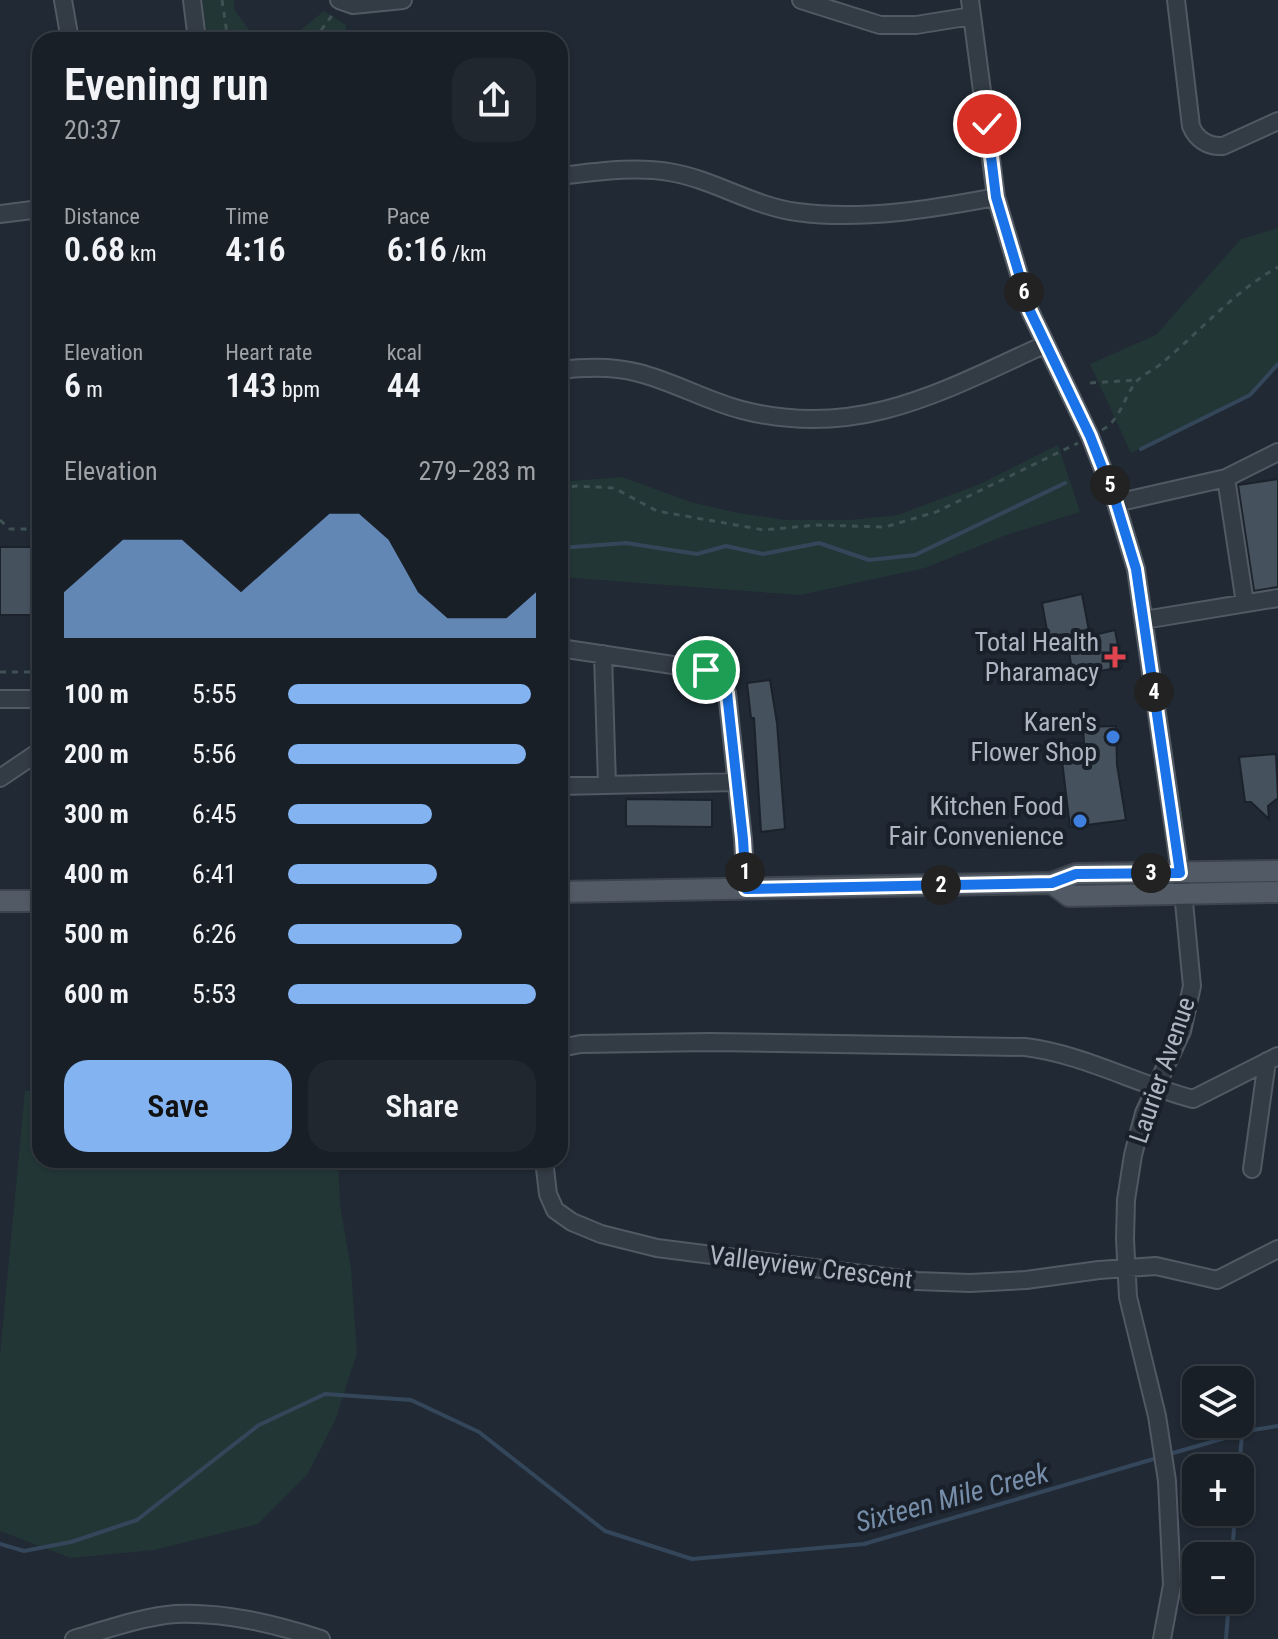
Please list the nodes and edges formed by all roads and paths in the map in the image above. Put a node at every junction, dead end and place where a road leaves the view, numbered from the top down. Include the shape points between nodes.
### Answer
1 (63, 0) edge
2 (192, 0) edge
3 (222, 0) edge
4 (403, 0) edge
5 (801, 0) edge
6 (1176, 0) edge
7 (340, 1) edge
8 (971, 8) edge
9 (69, 32) edge
10 (196, 32) edge
11 (227, 32) edge
12 (321, 32) edge
13 (1278, 121) edge
14 (568, 175) edge
15 (996, 197) junction
16 (32, 210) edge
17 (0, 214) edge
18 (1278, 267) edge
19 (1044, 345) junction
20 (568, 369) edge
21 (1137, 380) junction
22 (1090, 383) dead end
23 (1090, 436) junction
24 (1278, 452) edge
25 (1226, 478) junction
26 (568, 488) edge
27 (1116, 503) junction
28 (0, 520) edge
29 (32, 529) edge
30 (1278, 598) edge
31 (1245, 603) junction
32 (1144, 620) junction
33 (568, 649) edge
34 (603, 654) junction
35 (0, 672) edge
36 (32, 672) edge
37 (0, 699) edge
38 (32, 699) edge
39 (32, 756) edge
40 (0, 778) edge
41 (737, 782) junction
42 (607, 785) junction
43 (568, 786) edge
44 (1278, 871) edge
45 (1182, 882) junction
46 (746, 889) junction
47 (568, 892) edge
48 (1278, 892) edge
49 (0, 901) edge
50 (32, 901) edge
51 (568, 1046) edge
52 (1273, 1059) edge
53 (1154, 1088) junction
54 (545, 1168) edge
55 (1252, 1169) dead end
56 (1278, 1249) edge
57 (1125, 1268) junction
58 (74, 1639) edge
59 (321, 1639) edge
60 (1162, 1639) edge

1 - 9 street
2 - 10 street
3 - 11 path
4 - 7 street via 353,5
5 - 8 street via 880,25 916,25
6 - 13 street via 1194,134 1223,146
7 - 12 path
8 - 15 street, Laurier Avenue
14 - 15 street via 670,172 793,212 825,215
15 - 19 street, Laurier Avenue
16 - 17 street
18 - 21 path
19 - 20 street via 898,407 821,420 741,409 635,372
19 - 23 street, Laurier Avenue
21 - 22 path
21 - 23 path via 1112,424
23 - 26 path via 936,512 885,527 764,530 657,511 614,488
23 - 27 street, Laurier Avenue
24 - 25 street
25 - 27 street
25 - 31 street
27 - 32 street, Laurier Avenue via 1136,569
28 - 29 path via 10,529
30 - 31 street
31 - 32 street
32 - 45 street, Laurier Avenue
33 - 34 street
34 - 41 street via 706,670 720,680 727,693
34 - 42 street
35 - 36 path
37 - 38 street
39 - 40 street
41 - 42 street
41 - 46 street
42 - 43 street
44 - 45 main road
45 - 46 main road via 1069,896 1052,883
45 - 48 main road
45 - 53 street, Laurier Avenue via 1192,986 1182,1031
46 - 47 main road
49 - 50 main road
51 - 53 street via 710,1042 1025,1047 1054,1051
52 - 53 street via 1193,1099
52 - 55 street
53 - 57 street, Laurier Avenue via 1133,1155
54 - 57 street, Valleyview Crescent via 555,1210 601,1234 657,1248 970,1283
56 - 57 street via 1217,1280 1156,1266
57 - 60 street, Laurier Avenue via 1167,1481 1172,1585
58 - 59 street via 173,1614 276,1624

